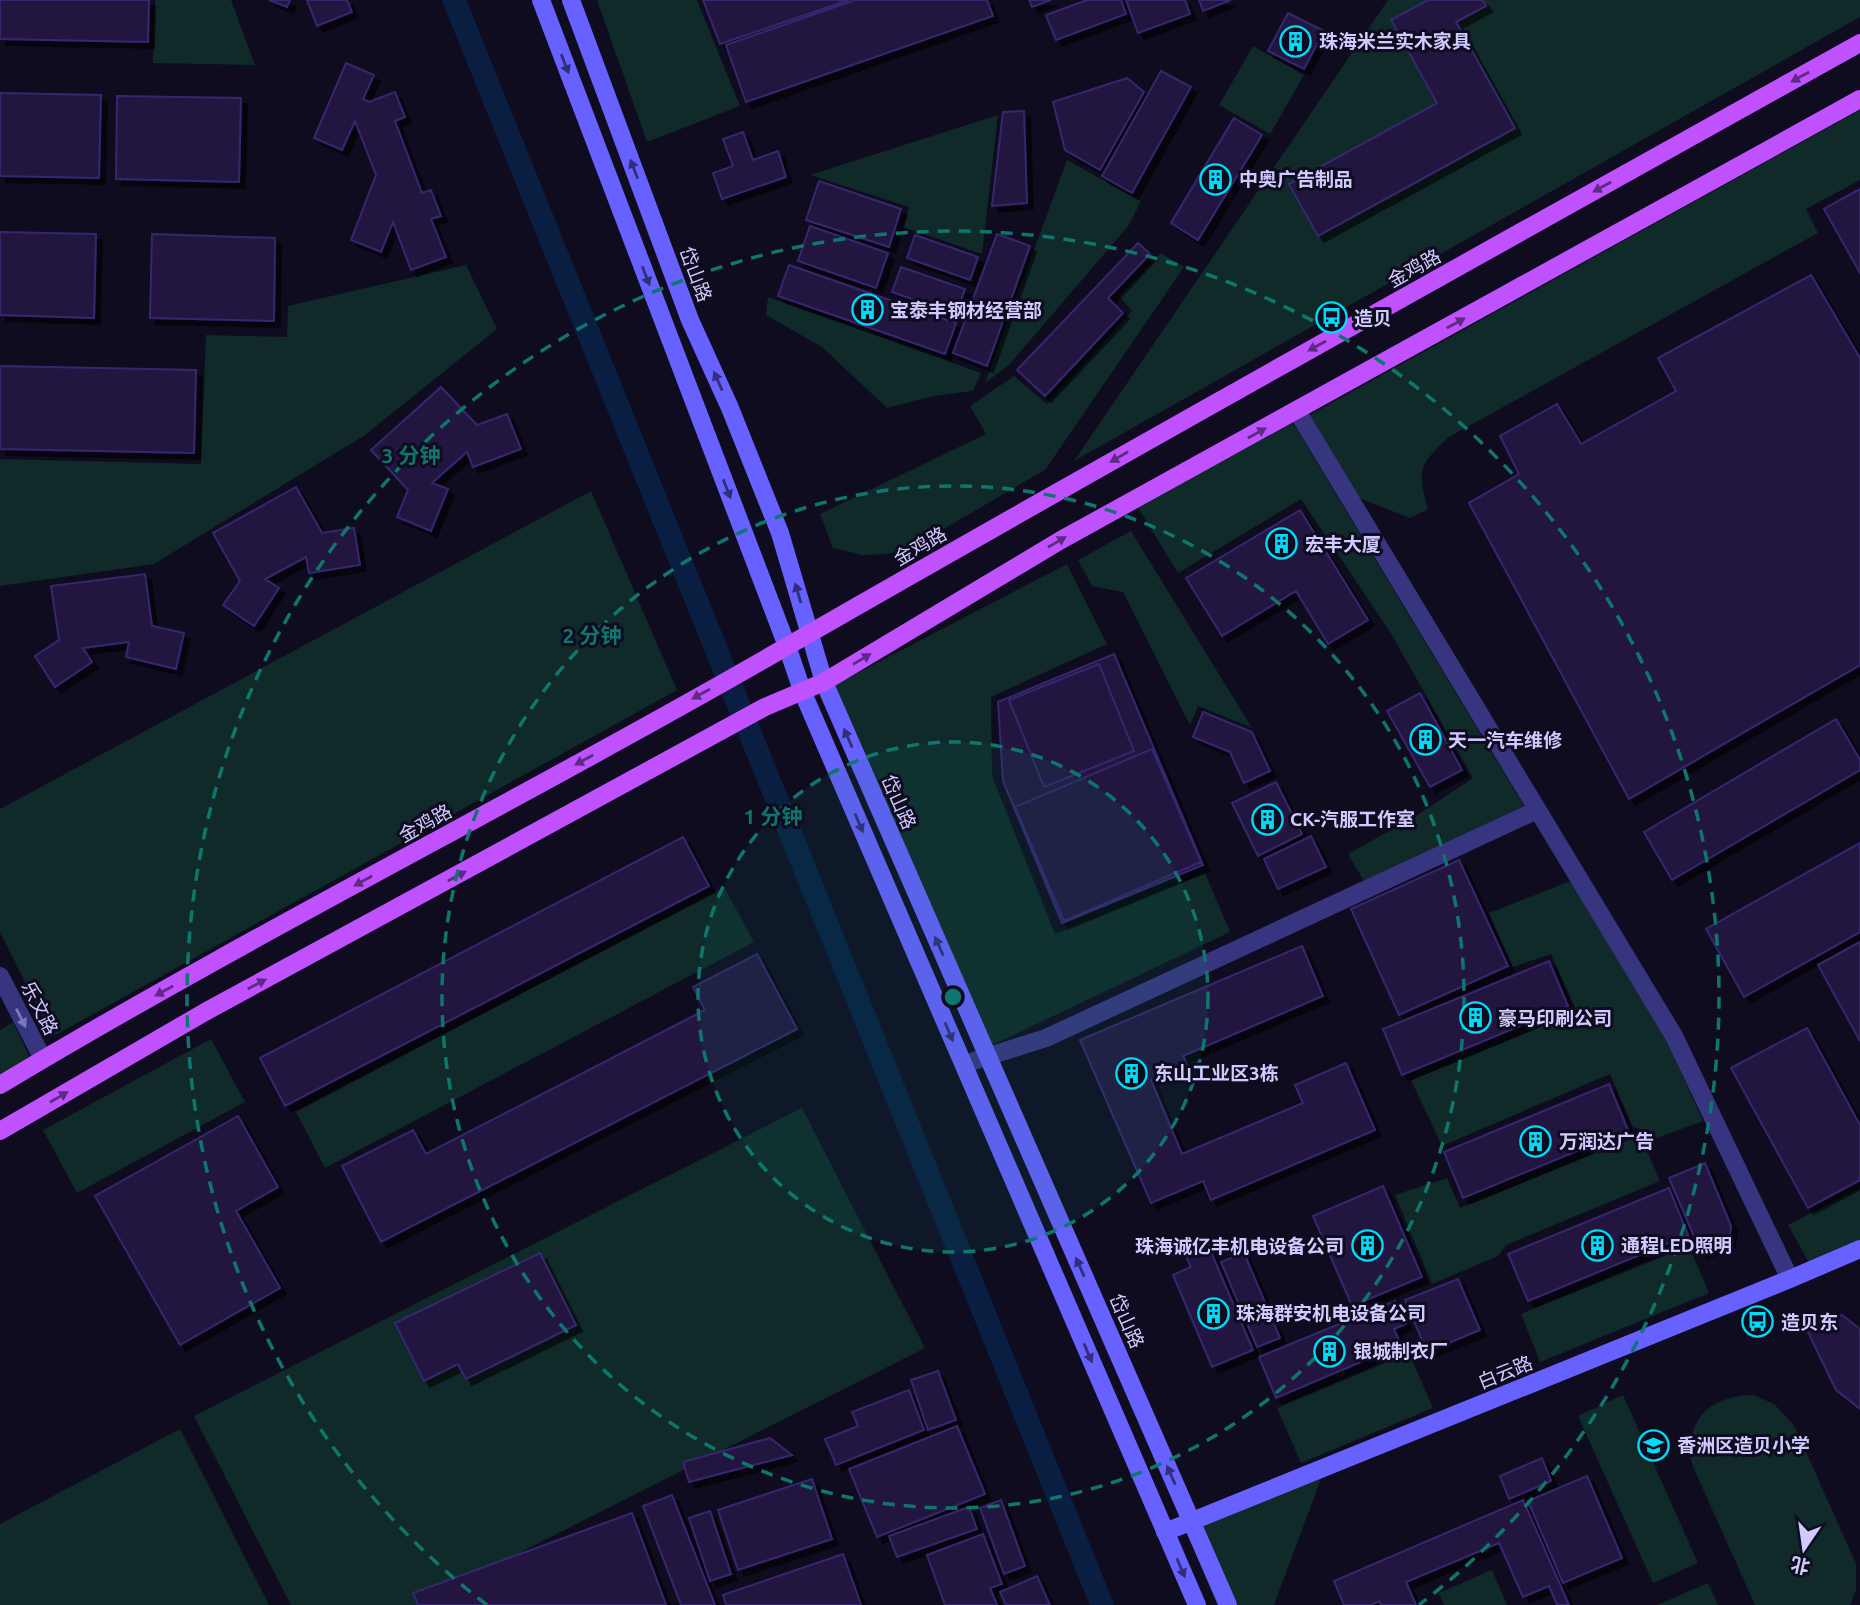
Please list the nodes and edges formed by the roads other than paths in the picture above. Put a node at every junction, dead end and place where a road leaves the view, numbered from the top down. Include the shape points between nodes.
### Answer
1 (541, 0) edge
2 (571, 0) edge
3 (1860, 44) edge
4 (1860, 99) edge
5 (1297, 411) junction
6 (810, 633) junction
7 (787, 646) junction
8 (824, 682) junction
9 (803, 693) junction
10 (1537, 810) junction
11 (0, 976) edge
12 (988, 1057) junction
13 (43, 1059) junction
14 (964, 1064) junction
15 (0, 1085) edge
16 (0, 1131) edge
17 (1860, 1249) edge
18 (1790, 1279) junction
19 (1191, 1521) junction
20 (1165, 1531) junction
21 (1197, 1605) edge
22 (1228, 1605) edge

1 -> 7 street
6 -> 2 street, 岱山路 via 780,533 690,320
3 -> 6 main road, 金鸡路
5 -> 4 main road
8 -> 5 main road via 1061,540
5 - 10 street
6 - 7 main road, 金鸡路
6 - 8 street, 岱山路
7 - 9 street
7 -> 13 main road, 金鸡路
8 - 9 main road
12 -> 8 street, 岱山路
9 -> 14 street
16 -> 9 main road via 205,1012 765,707
10 - 12 street via 1046,1038
10 - 18 street via 1674,1036
11 -> 13 street, 乐文路
12 - 14 street
19 -> 12 street, 岱山路
13 - 15 main road, 金鸡路
14 -> 20 street
17 - 18 street, 白云路
18 - 19 street, 白云路
19 - 20 street, 白云路
19 - 22 street, 岱山路
20 -> 21 street

